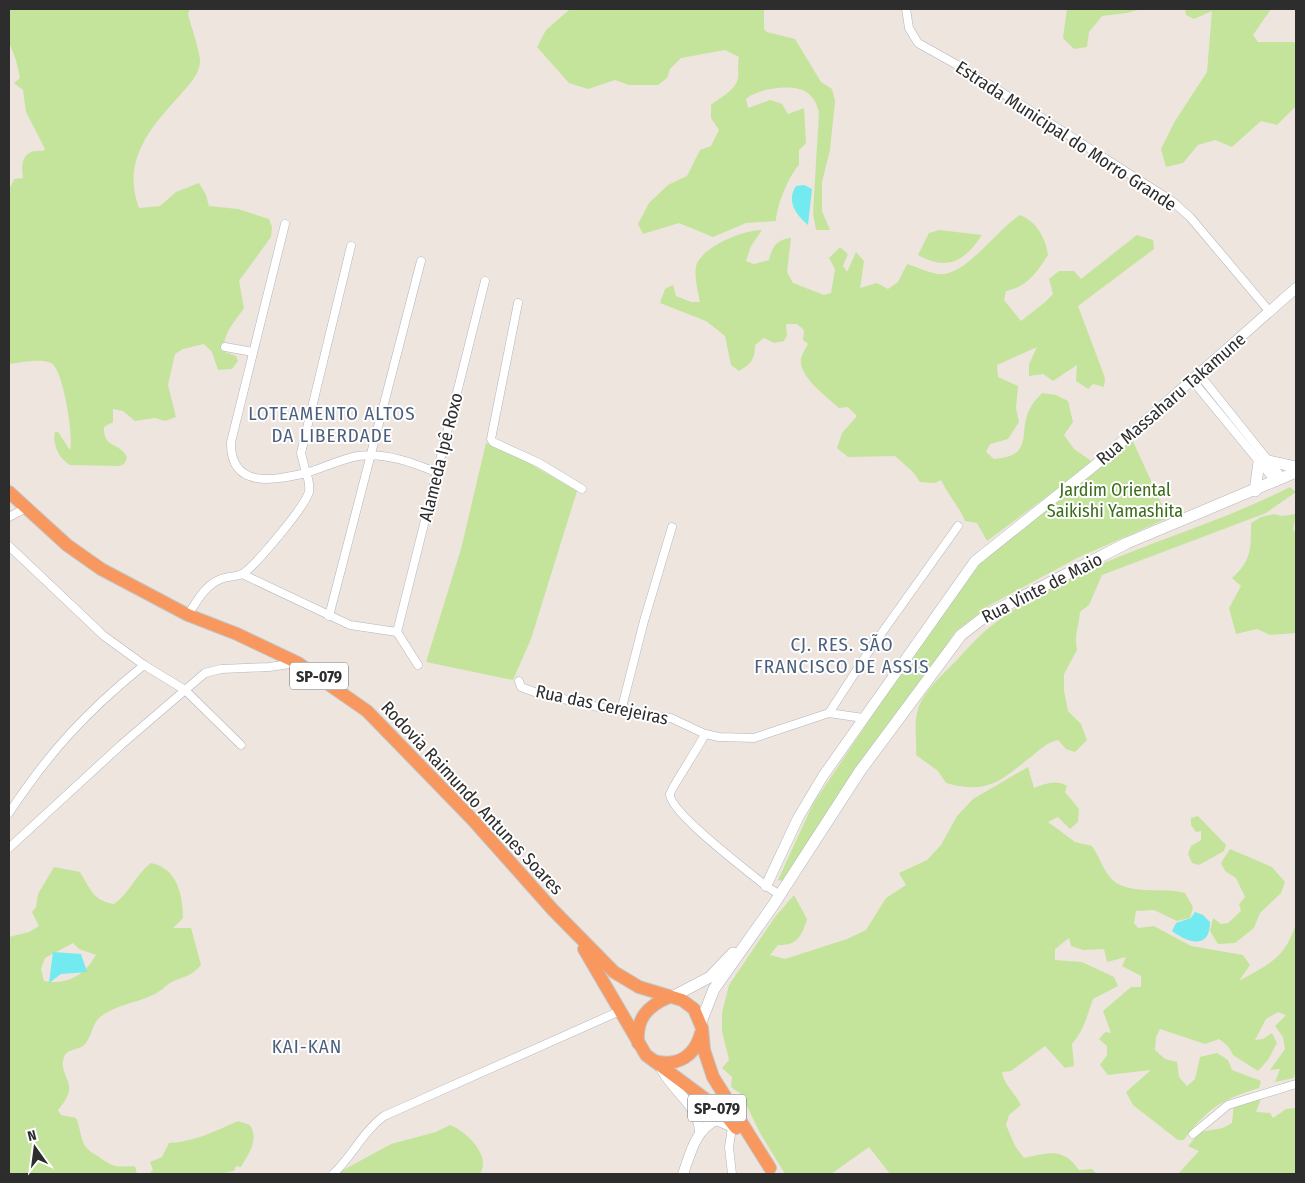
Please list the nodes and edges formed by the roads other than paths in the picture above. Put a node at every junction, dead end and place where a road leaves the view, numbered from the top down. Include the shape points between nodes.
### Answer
1 (906, 9) edge
2 (285, 224) dead end
3 (351, 246) dead end
4 (421, 261) dead end
5 (485, 281) dead end
6 (1296, 288) edge
7 (518, 303) dead end
8 (1270, 312) junction
9 (225, 347) dead end
10 (254, 352) junction
11 (1195, 377) junction
12 (372, 456) junction
13 (1264, 462) junction
14 (1296, 467) edge
15 (1296, 472) edge
16 (306, 473) junction
17 (438, 473) junction
18 (1280, 480) junction
19 (582, 488) dead end
20 (1254, 491) junction
21 (9, 492) edge
22 (26, 508) junction
23 (9, 517) edge
24 (958, 526) dead end
25 (672, 527) dead end
26 (9, 546) edge
27 (242, 574) junction
28 (188, 615) junction
29 (329, 616) junction
30 (397, 632) junction
31 (298, 663) junction
32 (144, 665) junction
33 (418, 665) dead end
34 (519, 681) dead end
35 (185, 690) junction
36 (621, 711) junction
37 (829, 713) junction
38 (863, 718) junction
39 (705, 734) junction
40 (242, 746) dead end
41 (9, 813) edge
42 (9, 848) edge
43 (766, 886) junction
44 (780, 895) junction
45 (575, 933) junction
46 (752, 935) junction
47 (671, 997) junction
48 (620, 1011) junction
49 (702, 1025) junction
50 (639, 1046) junction
51 (656, 1064) junction
52 (1296, 1084) edge
53 (679, 1095) junction
54 (716, 1120) junction
55 (735, 1128) junction
56 (700, 1132) junction
57 (1193, 1134) dead end
58 (772, 1171) edge
59 (333, 1174) edge
60 (683, 1174) edge
61 (732, 1174) edge

1 - 8 street, Estrada Municipal do Morro Grande via 908,28 918,43 1172,200
2 - 10 street
3 - 16 street via 301,453
4 - 12 street
5 - 17 street, Alameda Ipê Roxo
6 - 8 street, Rua Massaharu Takamune
7 - 19 street via 491,439
8 - 11 street, Rua Massaharu Takamune
9 - 10 street
10 - 16 street via 231,442 232,459 238,468 255,480
11 - 13 street
11 - 38 street, Rua Massaharu Takamune via 1071,486 975,561
12 - 16 street via 358,456
12 - 17 street via 416,464
12 - 29 street
13 - 14 main road
13 - 18 street
13 - 20 main road
15 - 18 main road, Rua Vinte de Maio
16 - 27 street via 308,493 303,503 272,544
17 - 30 street, Alameda Ipê Roxo
18 - 20 main road, Rua Vinte de Maio
20 - 44 main road, Rua Vinte de Maio via 1127,543 973,623 947,652 860,771
21 - 22 highway, Rodovia Raimundo Antunes Soares / SP-079
22 - 23 street
22 - 28 highway, Rodovia Raimundo Antunes Soares / SP-079 via 85,560
24 - 37 street via 870,648
25 - 36 street
26 - 32 street via 104,636
27 - 28 street via 210,585
27 - 29 street
28 - 31 highway, Rodovia Raimundo Antunes Soares / SP-079
29 - 30 street via 350,625
30 - 33 street
31 - 35 street via 269,668 212,670
31 - 45 highway, Rodovia Raimundo Antunes Soares / SP-079 via 353,700 388,730
32 - 35 street
32 - 41 street via 80,721 36,772
34 - 36 street, Rua das Cerejeiras via 521,687 537,693
35 - 40 street
35 - 42 street
36 - 39 street, Rua das Cerejeiras via 671,718
37 - 38 street, Rua das Cerejeiras
37 - 39 street, Rua das Cerejeiras via 754,738
38 - 43 street, Rua Massaharu Takamune via 805,806
39 - 43 street via 672,787 671,800 682,815
43 - 44 street
44 - 46 main road, Rua Vinte de Maio
45 - 47 highway, SP-079 via 626,980
45 - 48 highway, SP-079
46 - 47 main road, Rua Vinte de Maio via 710,977
46 - 49 main road, Rua Vinte de Maio via 714,989
47 - 49 highway, SP-079 via 688,1004
47 - 50 highway via 644,1013 638,1030
48 - 50 highway, SP-079
48 - 59 street via 384,1116
49 - 51 highway via 696,1047 683,1060
49 - 58 highway, SP-079 via 704,1050 713,1077
50 - 51 highway, SP-079
51 - 53 street
51 - 55 highway, SP-079 via 723,1112
52 - 57 street via 1228,1105
53 - 54 street
53 - 56 street via 696,1112
54 - 55 street
54 - 56 street
55 - 58 highway, SP-079
55 - 61 street via 729,1146
56 - 60 street

